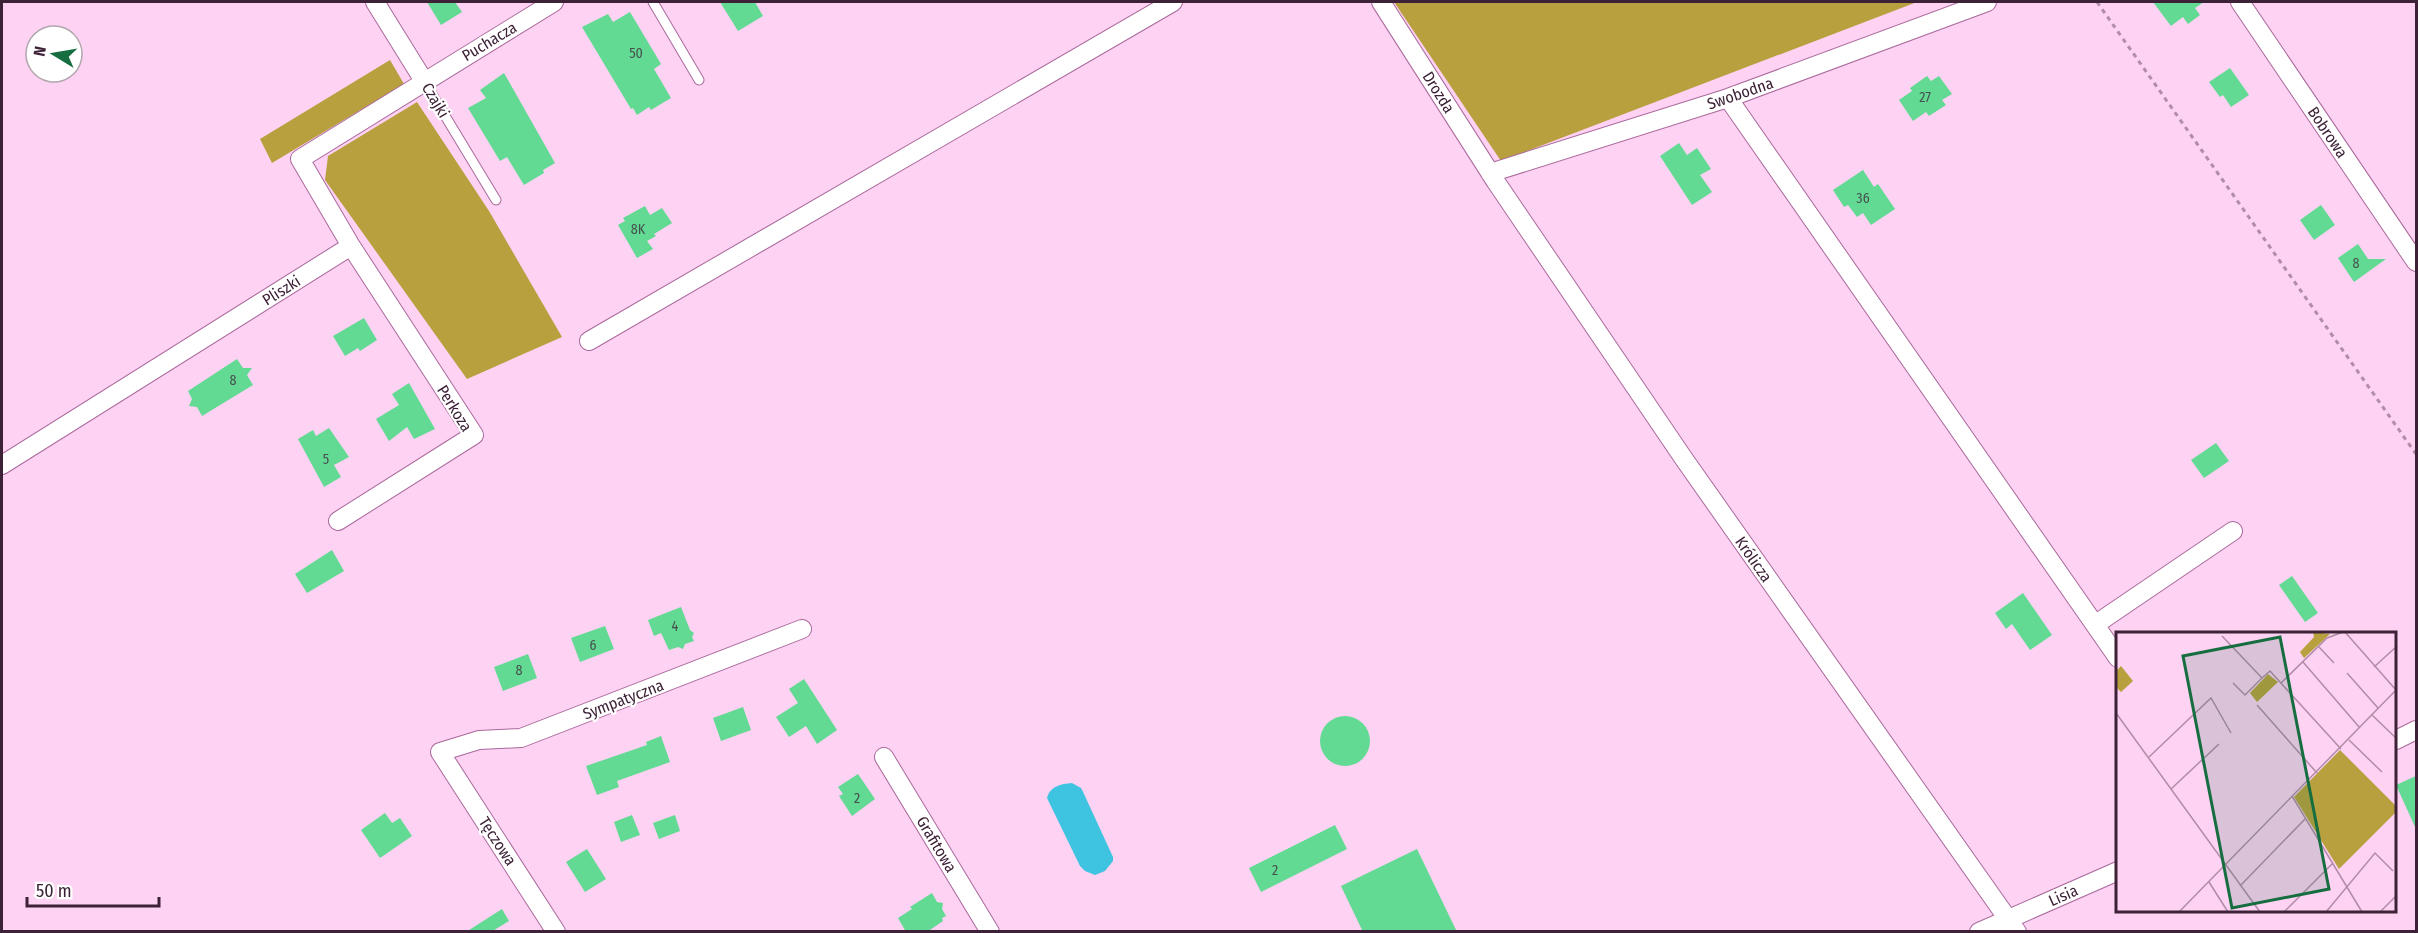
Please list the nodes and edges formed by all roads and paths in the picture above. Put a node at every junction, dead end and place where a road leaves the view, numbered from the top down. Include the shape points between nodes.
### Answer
1 (375, 2) edge
2 (554, 2) edge
3 (653, 2) edge
4 (1173, 2) edge
5 (1382, 2) edge
6 (1987, 2) edge
7 (2097, 2) edge
8 (2240, 2) edge
9 (699, 80) dead end
10 (424, 81) junction
11 (1728, 98) junction
12 (1493, 178) junction
13 (496, 200) dead end
14 (351, 246) junction
15 (2416, 262) edge
16 (589, 341) dead end
17 (2416, 454) edge
18 (2, 465) edge
19 (338, 521) dead end
20 (2233, 531) dead end
21 (2096, 624) junction
22 (802, 629) dead end
23 (2116, 655) edge
24 (2416, 730) edge
25 (2397, 740) edge
26 (440, 752) joint
27 (884, 757) dead end
28 (2116, 872) edge
29 (2013, 925) edge
30 (556, 932) edge
31 (990, 932) edge
32 (1979, 932) edge

1 - 10 street, Czajki
2 - 10 street, Puchacza
3 - 9 lane
4 - 16 street
5 - 12 street, Drozda
6 - 11 street, Swobodna
7 - 17 path
8 - 15 street, Bobrowa
10 - 13 lane, Czajki
10 - 14 street via 300,159
11 - 12 street, Swobodna
11 - 21 street
12 - 29 street, Królicza via 1684,459
14 - 18 street, Pliszki
14 - 19 street, Perkoza via 474,435
20 - 21 street
21 - 23 street
22 - 26 street, Sympatyczna via 521,738 479,740
24 - 25 street
26 - 30 street, Tęczowa
27 - 31 street, Grafitowa
28 - 29 street, Lisia
29 - 32 street, Lisia

